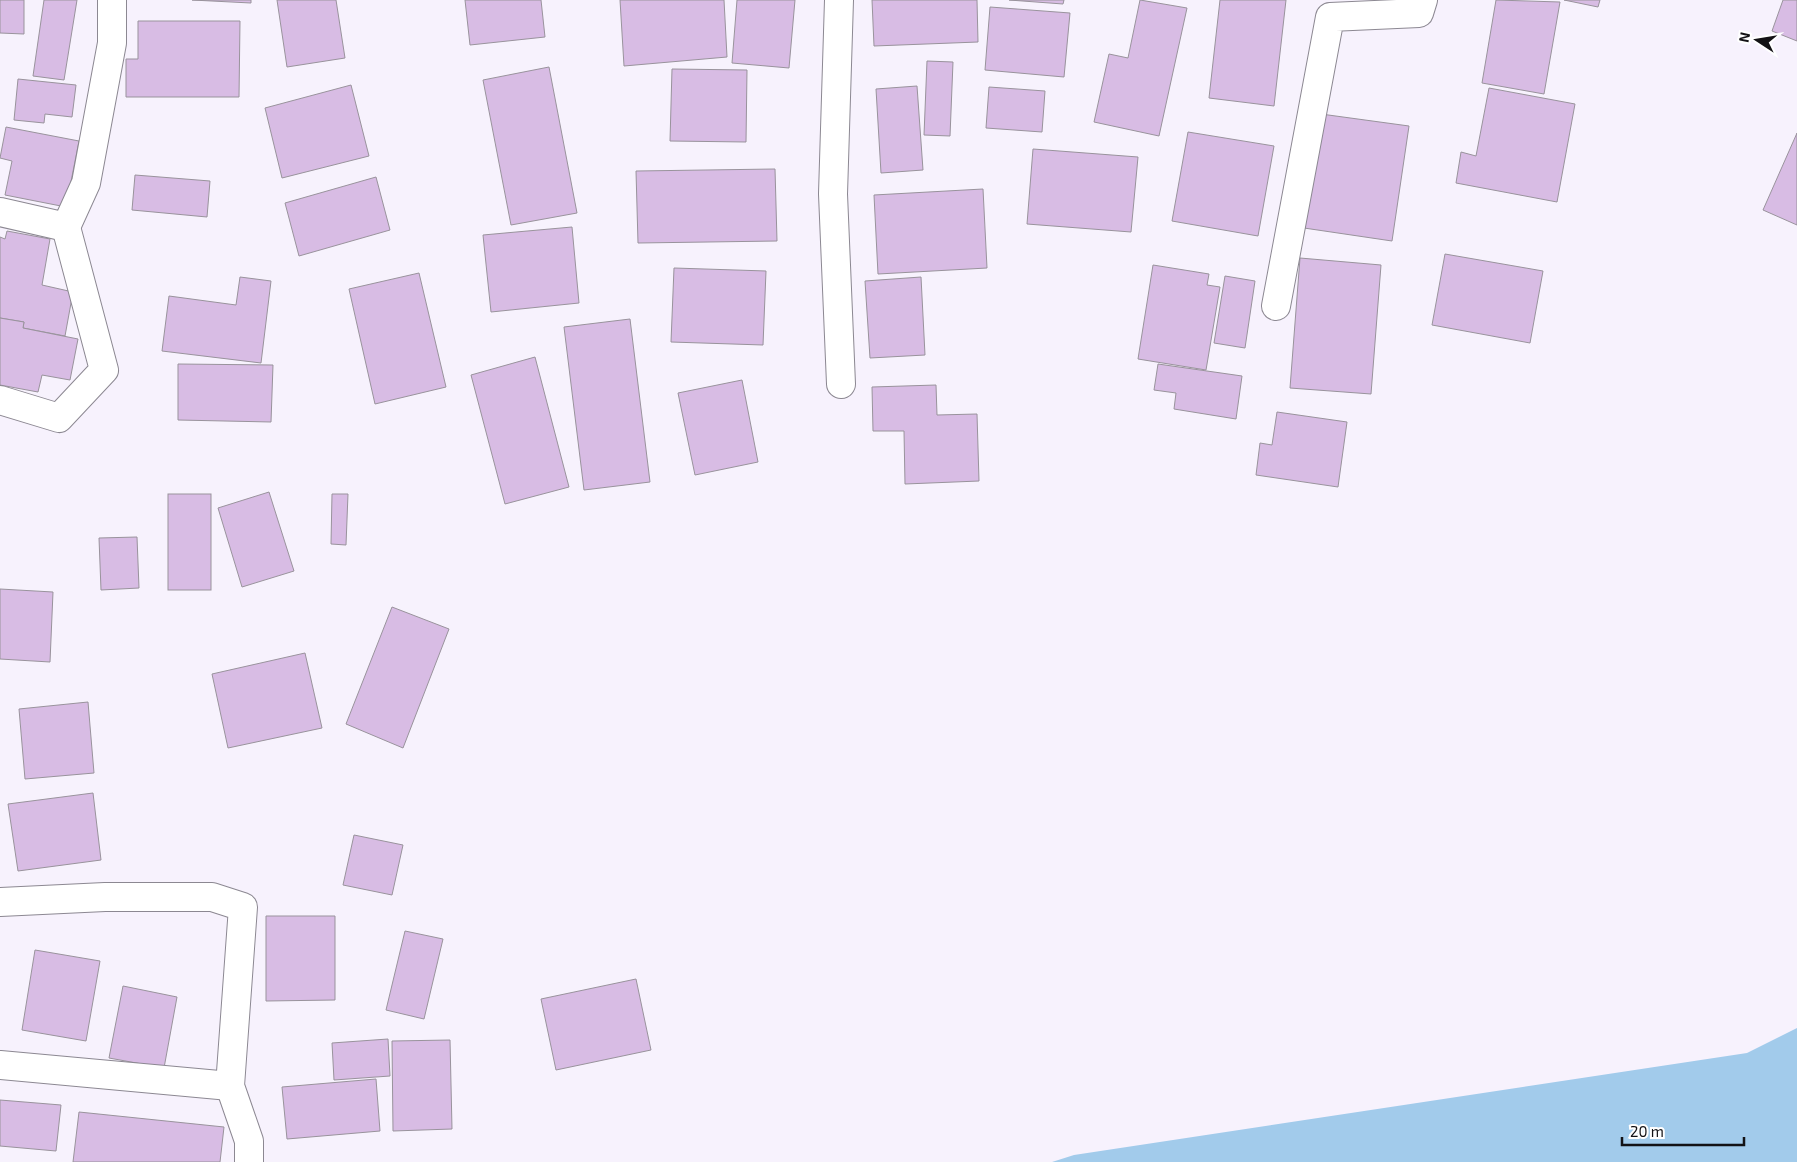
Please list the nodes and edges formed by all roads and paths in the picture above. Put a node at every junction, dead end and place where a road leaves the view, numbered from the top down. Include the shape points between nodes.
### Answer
1 (112, 0) edge
2 (839, 0) edge
3 (1423, 0) edge
4 (0, 212) edge
5 (66, 227) junction
6 (1276, 306) dead end
7 (841, 384) dead end
8 (0, 400) edge
9 (0, 902) edge
10 (0, 1064) edge
11 (230, 1086) junction
12 (249, 1162) edge

1 - 5 street via 112,44 86,184
2 - 7 street via 833,194
3 - 6 street via 1419,13 1330,17
4 - 5 street
5 - 8 street via 104,370 59,418
9 - 11 street via 105,896 212,897 243,907
10 - 11 street
11 - 12 street via 249,1141

